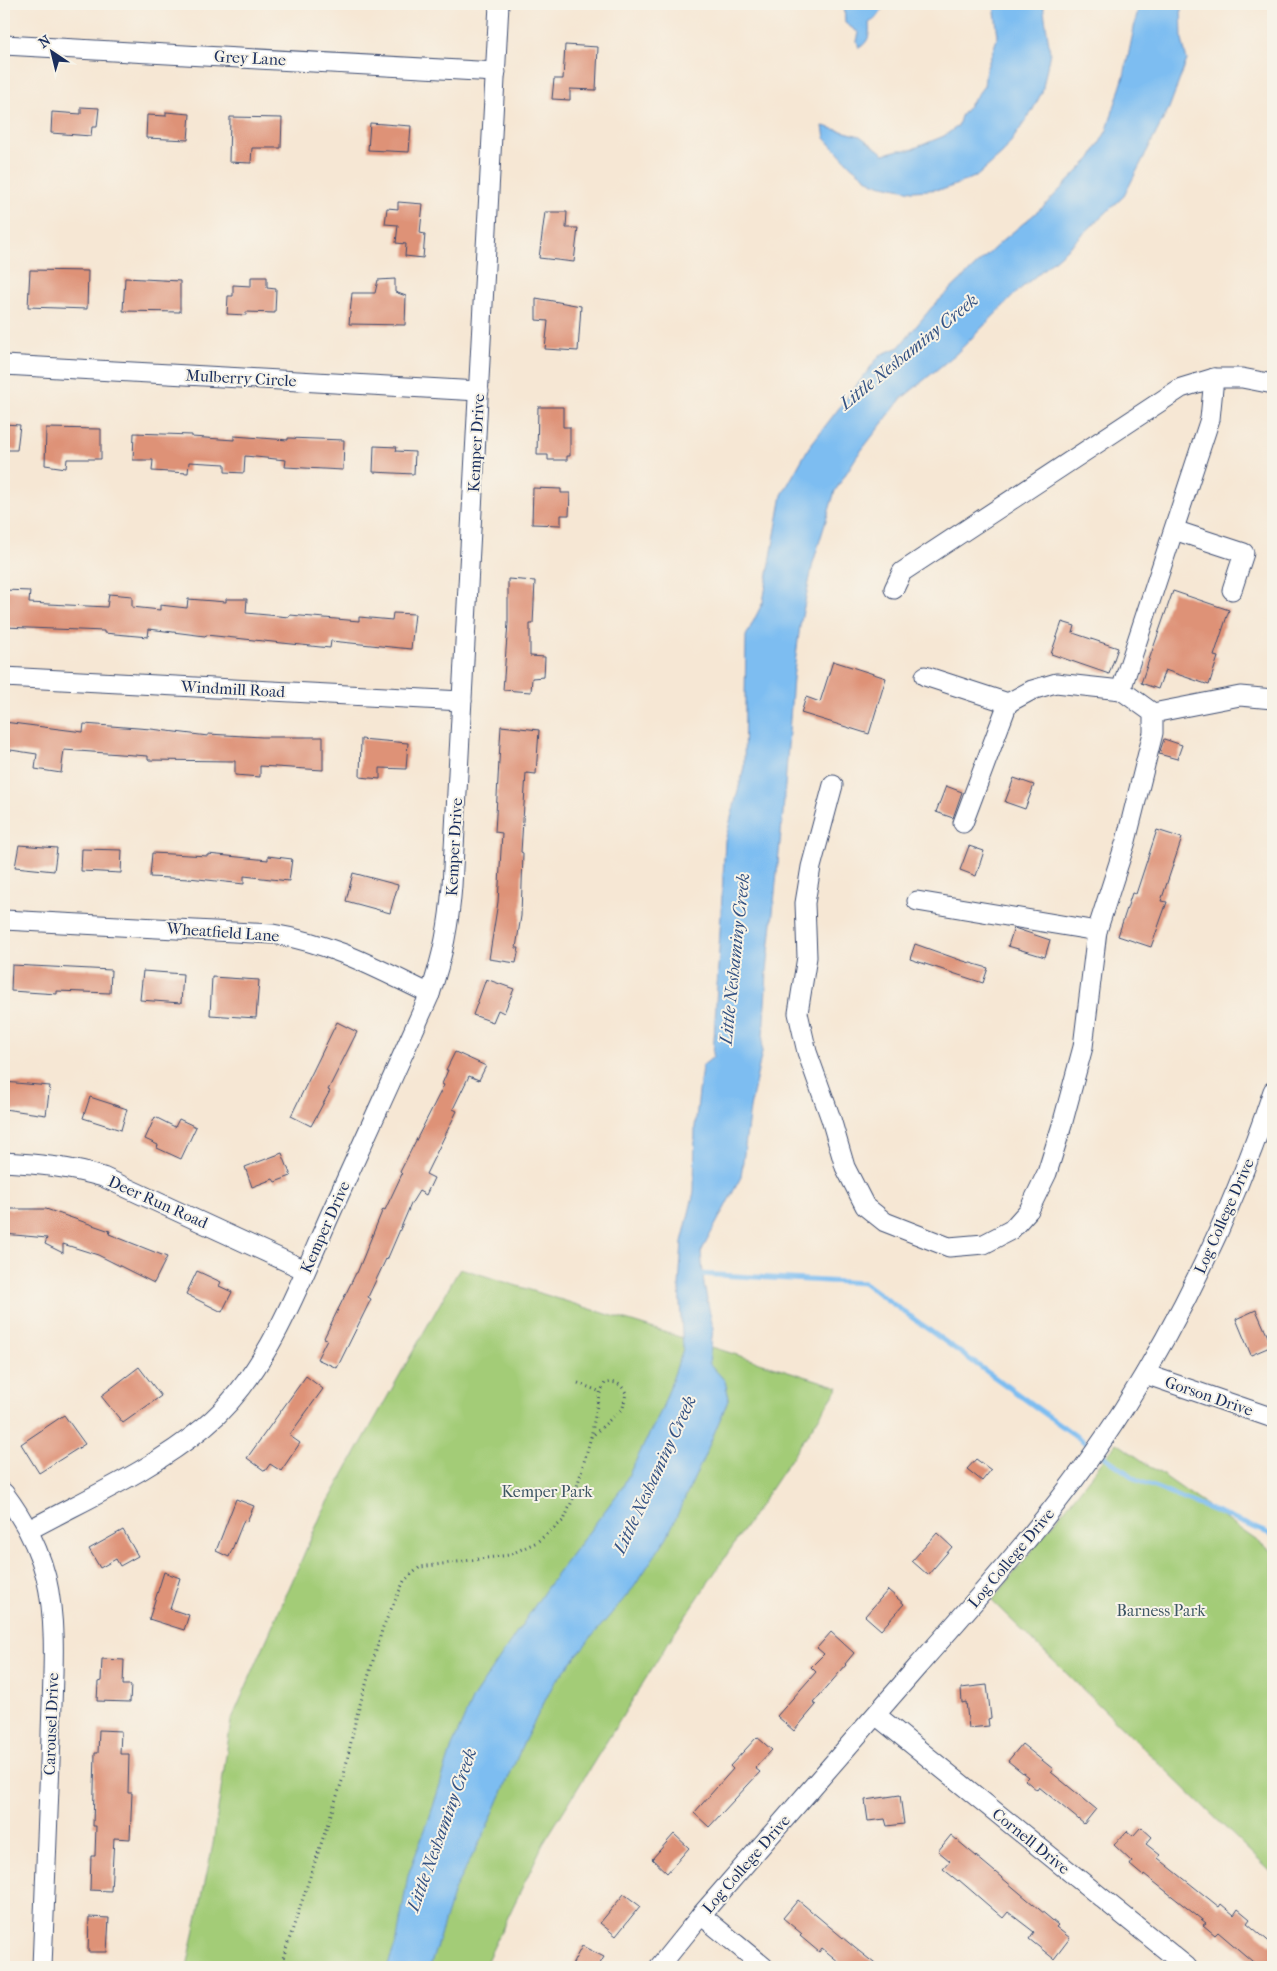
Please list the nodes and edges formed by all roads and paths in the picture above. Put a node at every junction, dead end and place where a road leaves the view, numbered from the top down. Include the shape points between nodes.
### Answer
1 (499, 4) edge
2 (4, 45) edge
3 (496, 72) junction
4 (4, 365) edge
5 (1214, 378) junction
6 (1273, 384) edge
7 (479, 391) junction
8 (1174, 530) junction
9 (894, 589) dead end
10 (1232, 590) dead end
11 (925, 676) dead end
12 (4, 677) edge
13 (1121, 690) junction
14 (1273, 699) edge
15 (462, 701) junction
16 (1008, 703) junction
17 (1153, 713) junction
18 (833, 785) dead end
19 (962, 823) dead end
20 (917, 901) dead end
21 (4, 920) edge
22 (1097, 931) junction
23 (430, 994) junction
24 (1273, 1091) edge
25 (1265, 1142) edge
26 (4, 1162) edge
27 (306, 1270) junction
28 (1145, 1374) junction
29 (578, 1383) dead end
30 (600, 1392) junction
31 (1273, 1418) edge
32 (591, 1437) junction
33 (4, 1492) edge
34 (28, 1530) junction
35 (876, 1715) junction
36 (701, 1915) junction
37 (42, 1967) edge
38 (280, 1967) edge
39 (660, 1967) edge
40 (764, 1967) edge
41 (1186, 1967) edge

1 - 3 street, Kemper Drive
2 - 3 street, Grey Lane
3 - 7 street, Kemper Drive
4 - 7 street, Mulberry Circle
5 - 6 street via 1242,378
5 - 8 street via 1210,419
5 - 9 street via 1181,388 1156,404 902,572
7 - 15 street, Kemper Drive
8 - 10 street via 1244,554
8 - 13 street
11 - 16 street
12 - 15 street, Windmill Road
13 - 16 street via 1056,683 1032,690
13 - 17 street
14 - 17 street via 1240,696
15 - 23 street, Kemper Drive via 449,922
16 - 19 street
17 - 22 street via 1153,732 1126,842
18 - 22 street via 805,903 807,957 798,1013 806,1052 845,1167 865,1206 885,1222 949,1247 984,1244 1011,1230 1029,1210 1047,1173 1083,1046
20 - 22 street
21 - 23 street, Wheatfield Lane via 293,937 350,954
23 - 27 street, Kemper Drive
24 - 25 street, Log College Drive
25 - 28 street, Log College Drive via 1181,1310
26 - 27 street, Deer Run Road via 77,1169 103,1177
27 - 34 street, Kemper Drive via 266,1353 239,1390 205,1427 144,1468
28 - 31 street, Gorson Drive
28 - 35 street, Log College Drive via 1089,1460 1030,1537
29 - 30 path
30 - 32 path
30 - 32 path via 605,1383 613,1382 622,1385 626,1393 623,1408
32 - 38 path via 564,1520 536,1542 509,1555 420,1567 404,1581 383,1627 356,1718 344,1775
33 - 34 street, Carousel Drive
34 - 37 street, Carousel Drive via 46,1576 52,1606 53,1669
35 - 36 street, Log College Drive
35 - 41 street, Cornell Drive
36 - 39 street, Log College Drive
36 - 40 street

